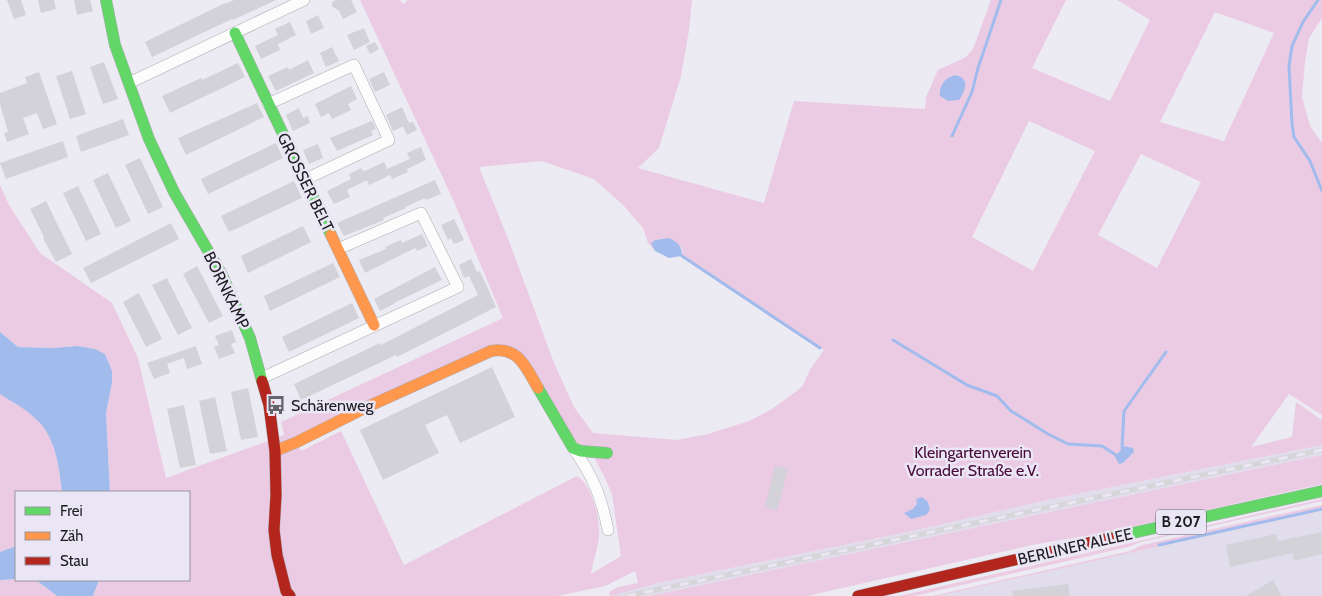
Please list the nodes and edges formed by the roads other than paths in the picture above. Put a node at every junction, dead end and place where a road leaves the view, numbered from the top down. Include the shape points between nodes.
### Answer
1 (106, 0) edge
2 (304, 0) edge
3 (236, 33) junction
4 (129, 83) junction
5 (268, 104) junction
6 (306, 179) junction
7 (338, 249) junction
8 (374, 325) junction
9 (262, 378) junction
10 (573, 448) junction
11 (275, 451) junction
12 (607, 453) dead end
13 (1322, 491) edge
14 (608, 530) dead end
15 (290, 596) edge
16 (859, 596) edge

1 - 4 street, BORNKAMP via 115,46
2 - 3 street
3 - 4 street
3 - 5 street, GROSSER BELT
4 - 9 street, BORNKAMP via 149,139 174,192 236,304
5 - 6 street, GROSSER BELT
5 - 6 street via 354,65 389,140
6 - 7 street, GROSSER BELT
7 - 8 street, GROSSER BELT
7 - 8 street via 422,213 458,287
8 - 9 street
9 - 11 street, BORNKAMP
10 - 11 street via 521,359 500,349 486,352
10 - 12 street
10 - 14 street via 592,476
11 - 15 street, BORNKAMP via 274,530 277,555
13 - 16 street, BERLINER ALLEE / B 207

